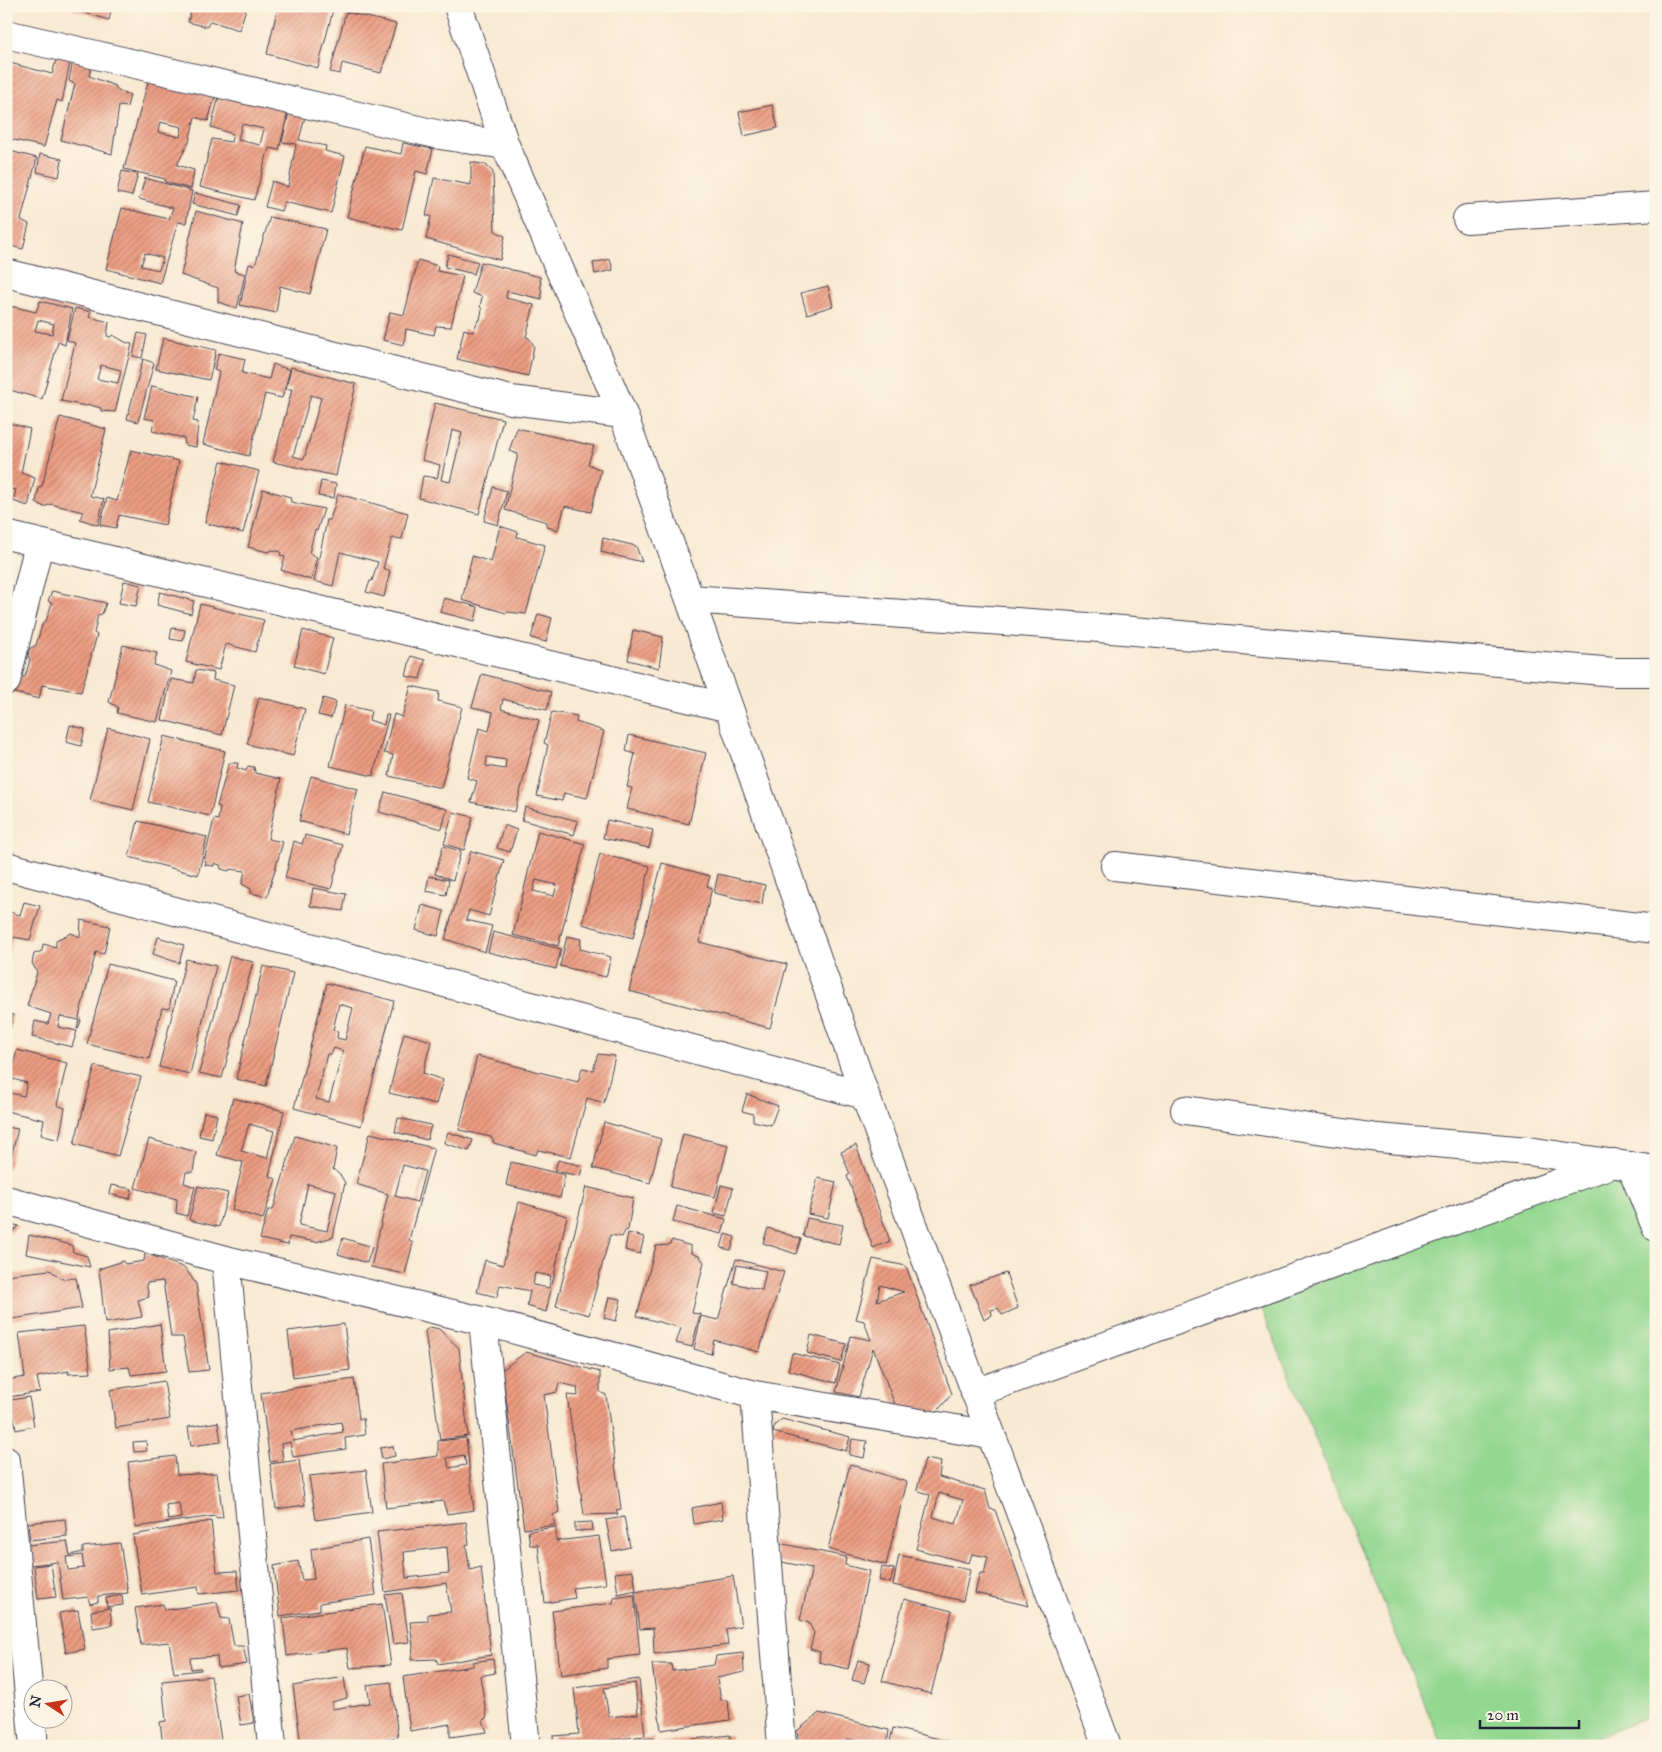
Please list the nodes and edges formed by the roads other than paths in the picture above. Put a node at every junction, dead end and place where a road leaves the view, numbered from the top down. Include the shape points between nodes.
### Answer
1 (458, 6) edge
2 (6, 34) edge
3 (505, 145) junction
4 (1656, 206) edge
5 (1467, 218) dead end
6 (6, 273) edge
7 (623, 414) junction
8 (6, 535) edge
9 (39, 544) junction
10 (690, 599) junction
11 (1656, 672) edge
12 (6, 681) edge
13 (729, 708) junction
14 (6, 866) edge
15 (1115, 866) dead end
16 (1656, 929) edge
17 (865, 1095) junction
18 (1185, 1110) dead end
19 (1634, 1166) edge
20 (6, 1200) edge
21 (1656, 1227) edge
22 (226, 1260) junction
23 (483, 1321) junction
24 (975, 1392) junction
25 (755, 1395) junction
26 (991, 1435) junction
27 (6, 1461) edge
28 (34, 1746) edge
29 (272, 1746) edge
30 (526, 1746) edge
31 (782, 1746) edge
32 (1107, 1746) edge

1 - 3 street
2 - 3 street via 440,135
3 - 7 street
4 - 5 street
6 - 7 street via 511,400
7 - 10 street
8 - 9 street
9 - 12 street
9 - 13 street
10 - 11 street via 1087,627 1614,672
10 - 13 street
13 - 17 street
14 - 17 street
15 - 16 street
17 - 24 street
18 - 19 street via 1378,1138 1528,1151
19 - 21 street
19 - 24 street
20 - 22 street
22 - 23 street
22 - 29 street
23 - 25 street
23 - 30 street
24 - 26 street
25 - 26 street
25 - 31 street
26 - 32 street
27 - 28 street

